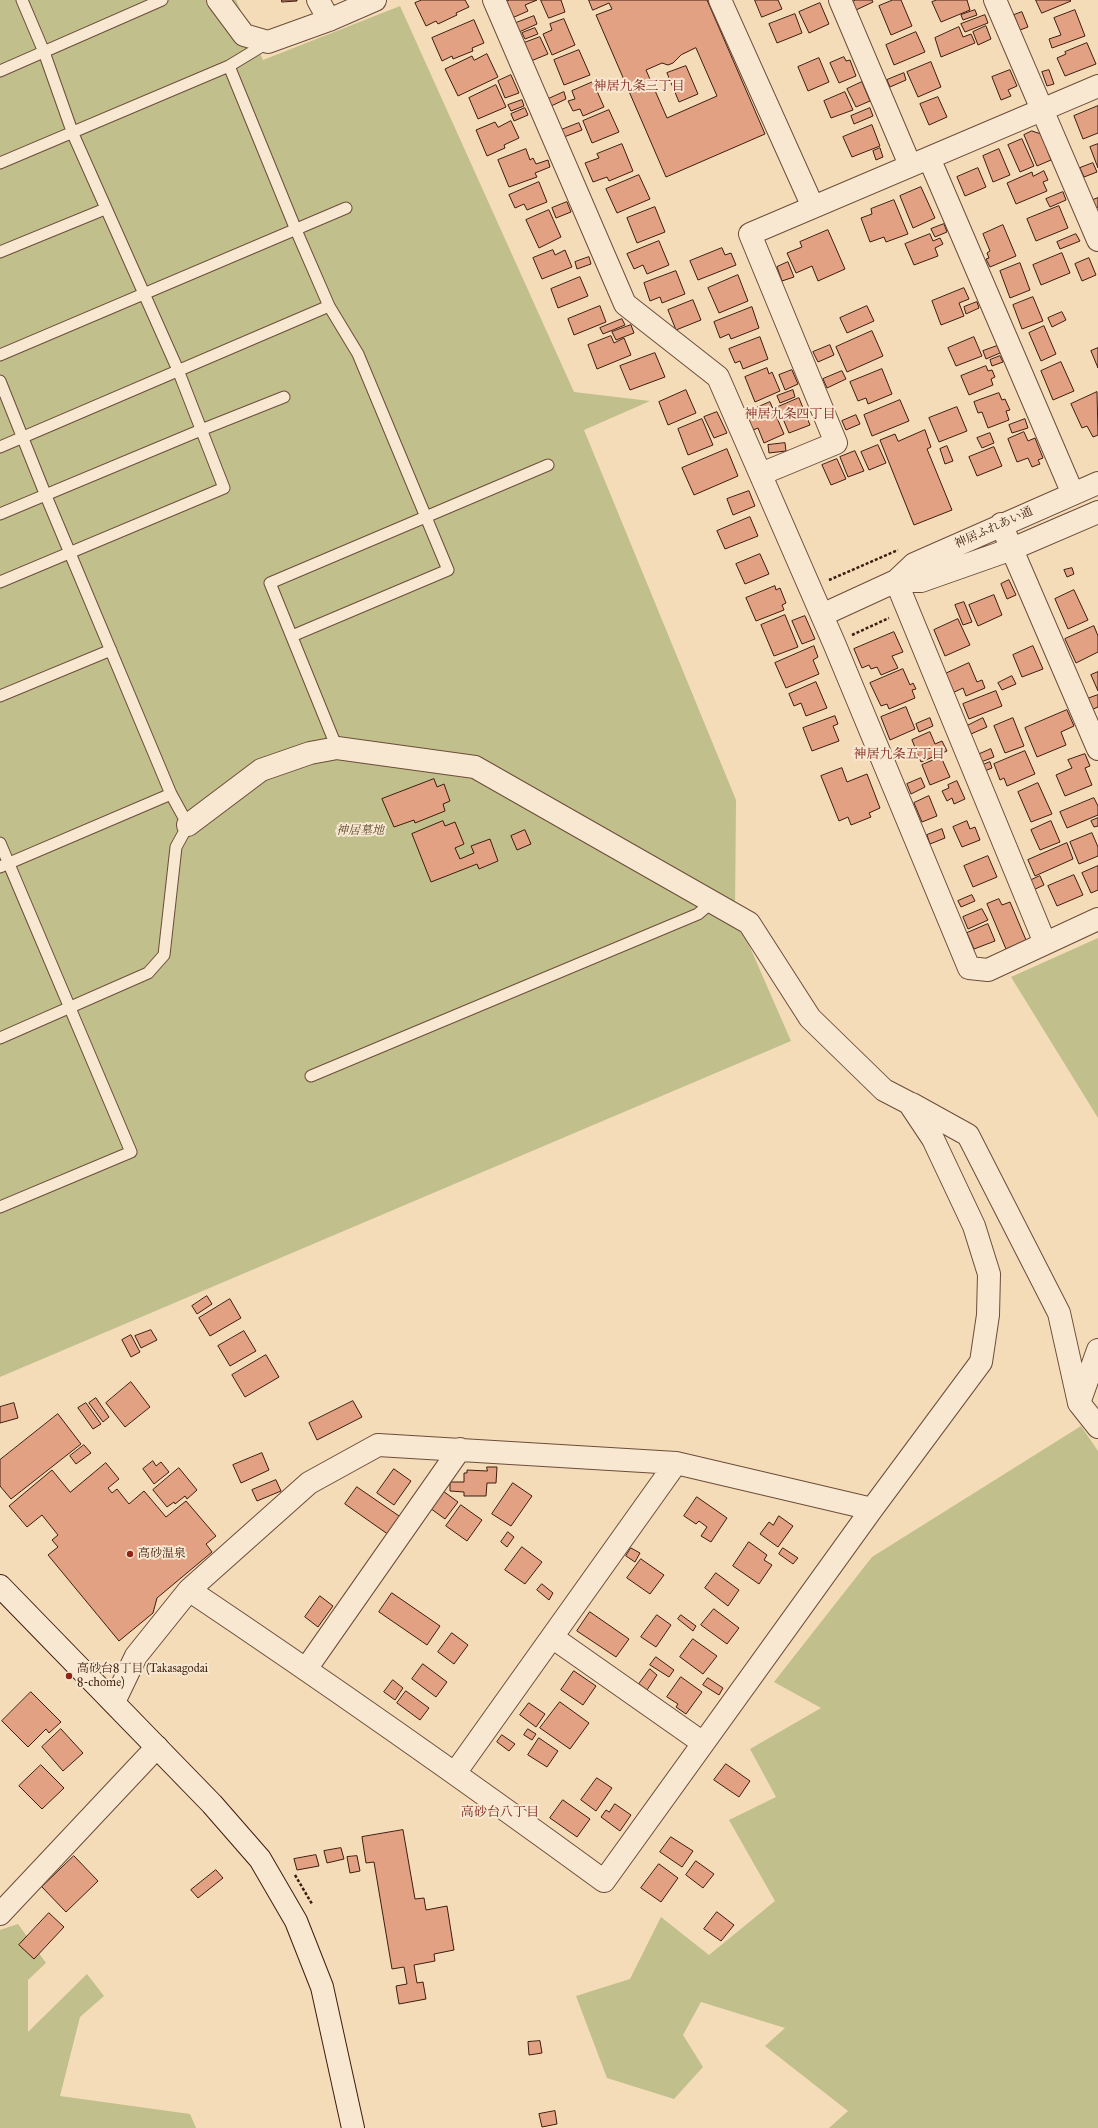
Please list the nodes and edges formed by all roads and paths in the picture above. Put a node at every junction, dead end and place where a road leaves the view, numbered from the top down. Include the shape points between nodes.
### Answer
1 (22, 0) edge
2 (162, 0) edge
3 (218, 0) edge
4 (318, 0) edge
5 (376, 0) edge
6 (494, 0) edge
7 (720, 0) edge
8 (840, 0) edge
9 (995, 0) edge
10 (329, 20) junction
11 (268, 42) junction
12 (44, 52) junction
13 (229, 66) junction
14 (0, 71) edge
15 (1098, 86) edge
16 (1042, 110) junction
17 (73, 134) junction
18 (919, 161) junction
19 (0, 163) edge
20 (813, 207) junction
21 (346, 208) dead end
22 (105, 209) junction
23 (296, 230) junction
24 (1098, 240) edge
25 (0, 252) edge
26 (144, 294) junction
27 (329, 306) junction
28 (0, 354) edge
29 (178, 370) junction
30 (0, 381) edge
31 (284, 397) dead end
32 (200, 430) junction
33 (21, 438) junction
34 (0, 447) edge
35 (548, 465) dead end
36 (761, 474) junction
37 (1098, 483) edge
38 (1073, 494) junction
39 (46, 496) junction
40 (1098, 512) edge
41 (0, 514) edge
42 (425, 517) junction
43 (1001, 524) junction
44 (1012, 549) junction
45 (70, 553) junction
46 (896, 581) junction
47 (0, 582) edge
48 (822, 615) junction
49 (292, 636) junction
50 (111, 650) junction
51 (0, 696) edge
52 (337, 748) junction
53 (1098, 749) edge
54 (171, 794) junction
55 (188, 825) junction
56 (0, 843) edge
57 (5, 865) edge
58 (712, 902) junction
59 (1098, 919) edge
60 (1045, 943) junction
61 (70, 1006) junction
62 (0, 1038) edge
63 (311, 1076) dead end
64 (909, 1103) junction
65 (0, 1207) edge
66 (1098, 1350) edge
67 (1079, 1403) junction
68 (1098, 1427) edge
69 (460, 1449) junction
70 (676, 1463) junction
71 (872, 1509) junction
72 (0, 1586) edge
73 (189, 1590) junction
74 (552, 1637) junction
75 (306, 1669) junction
76 (114, 1702) junction
77 (703, 1743) junction
78 (157, 1747) junction
79 (455, 1772) junction
80 (0, 1914) edge
81 (353, 2128) edge

1 - 12 lane
2 - 12 lane
3 - 11 street via 244,35
4 - 10 street
5 - 10 street
6 - 36 street via 626,304 718,377
7 - 20 street
8 - 18 street
9 - 16 street
10 - 11 street
11 - 13 lane
12 - 14 lane
12 - 17 lane
13 - 17 lane
13 - 23 lane
15 - 16 street
16 - 18 street
16 - 24 street
17 - 19 lane
17 - 22 lane
18 - 20 street
18 - 38 street
20 - 36 street via 750,234 836,443
21 - 23 lane
22 - 25 lane
22 - 26 lane
23 - 26 lane
23 - 27 lane
26 - 28 lane
26 - 29 lane
27 - 29 lane
27 - 42 lane via 358,354
29 - 32 lane
29 - 33 lane
30 - 33 lane
31 - 32 lane
32 - 39 lane
32 - 45 lane via 224,488
33 - 34 lane
33 - 39 lane
35 - 42 lane
36 - 48 street
37 - 38 street, 神居ふれあい通
38 - 43 street, 神居ふれあい通
39 - 41 lane
39 - 45 lane
40 - 44 street, 神居ふれあい通
42 - 49 lane via 270,583
42 - 49 lane via 448,570
43 - 44 street
43 - 46 street, 神居ふれあい通 via 914,564
44 - 46 street, 神居ふれあい通 via 921,581
44 - 53 street
45 - 47 lane
45 - 50 lane
46 - 48 street, 神居ふれあい通
46 - 60 street
48 - 60 street via 969,968 988,970
49 - 52 lane
50 - 51 lane
50 - 54 lane
52 - 55 street via 310,753 261,770
52 - 58 street via 475,767
54 - 55 lane
54 - 57 lane
55 - 61 lane via 176,847 164,955 148,973
56 - 57 lane
57 - 61 lane
58 - 63 lane via 698,914
58 - 64 street via 749,923 810,1018 884,1090
59 - 60 street
61 - 62 lane
61 - 65 lane via 132,1152
64 - 67 street via 968,1135 1059,1313
64 - 71 street via 933,1139 974,1226 989,1274 988,1315 981,1362
66 - 67 street
67 - 68 street
69 - 70 street
69 - 73 street via 378,1446 309,1482
69 - 75 street
70 - 71 street
70 - 74 street
71 - 77 street
72 - 76 street
73 - 75 street
73 - 76 street via 136,1656
74 - 77 street
74 - 79 street
75 - 79 street
76 - 78 street
77 - 79 street via 604,1881
78 - 80 street
78 - 81 street via 260,1859 296,1921 322,1987

